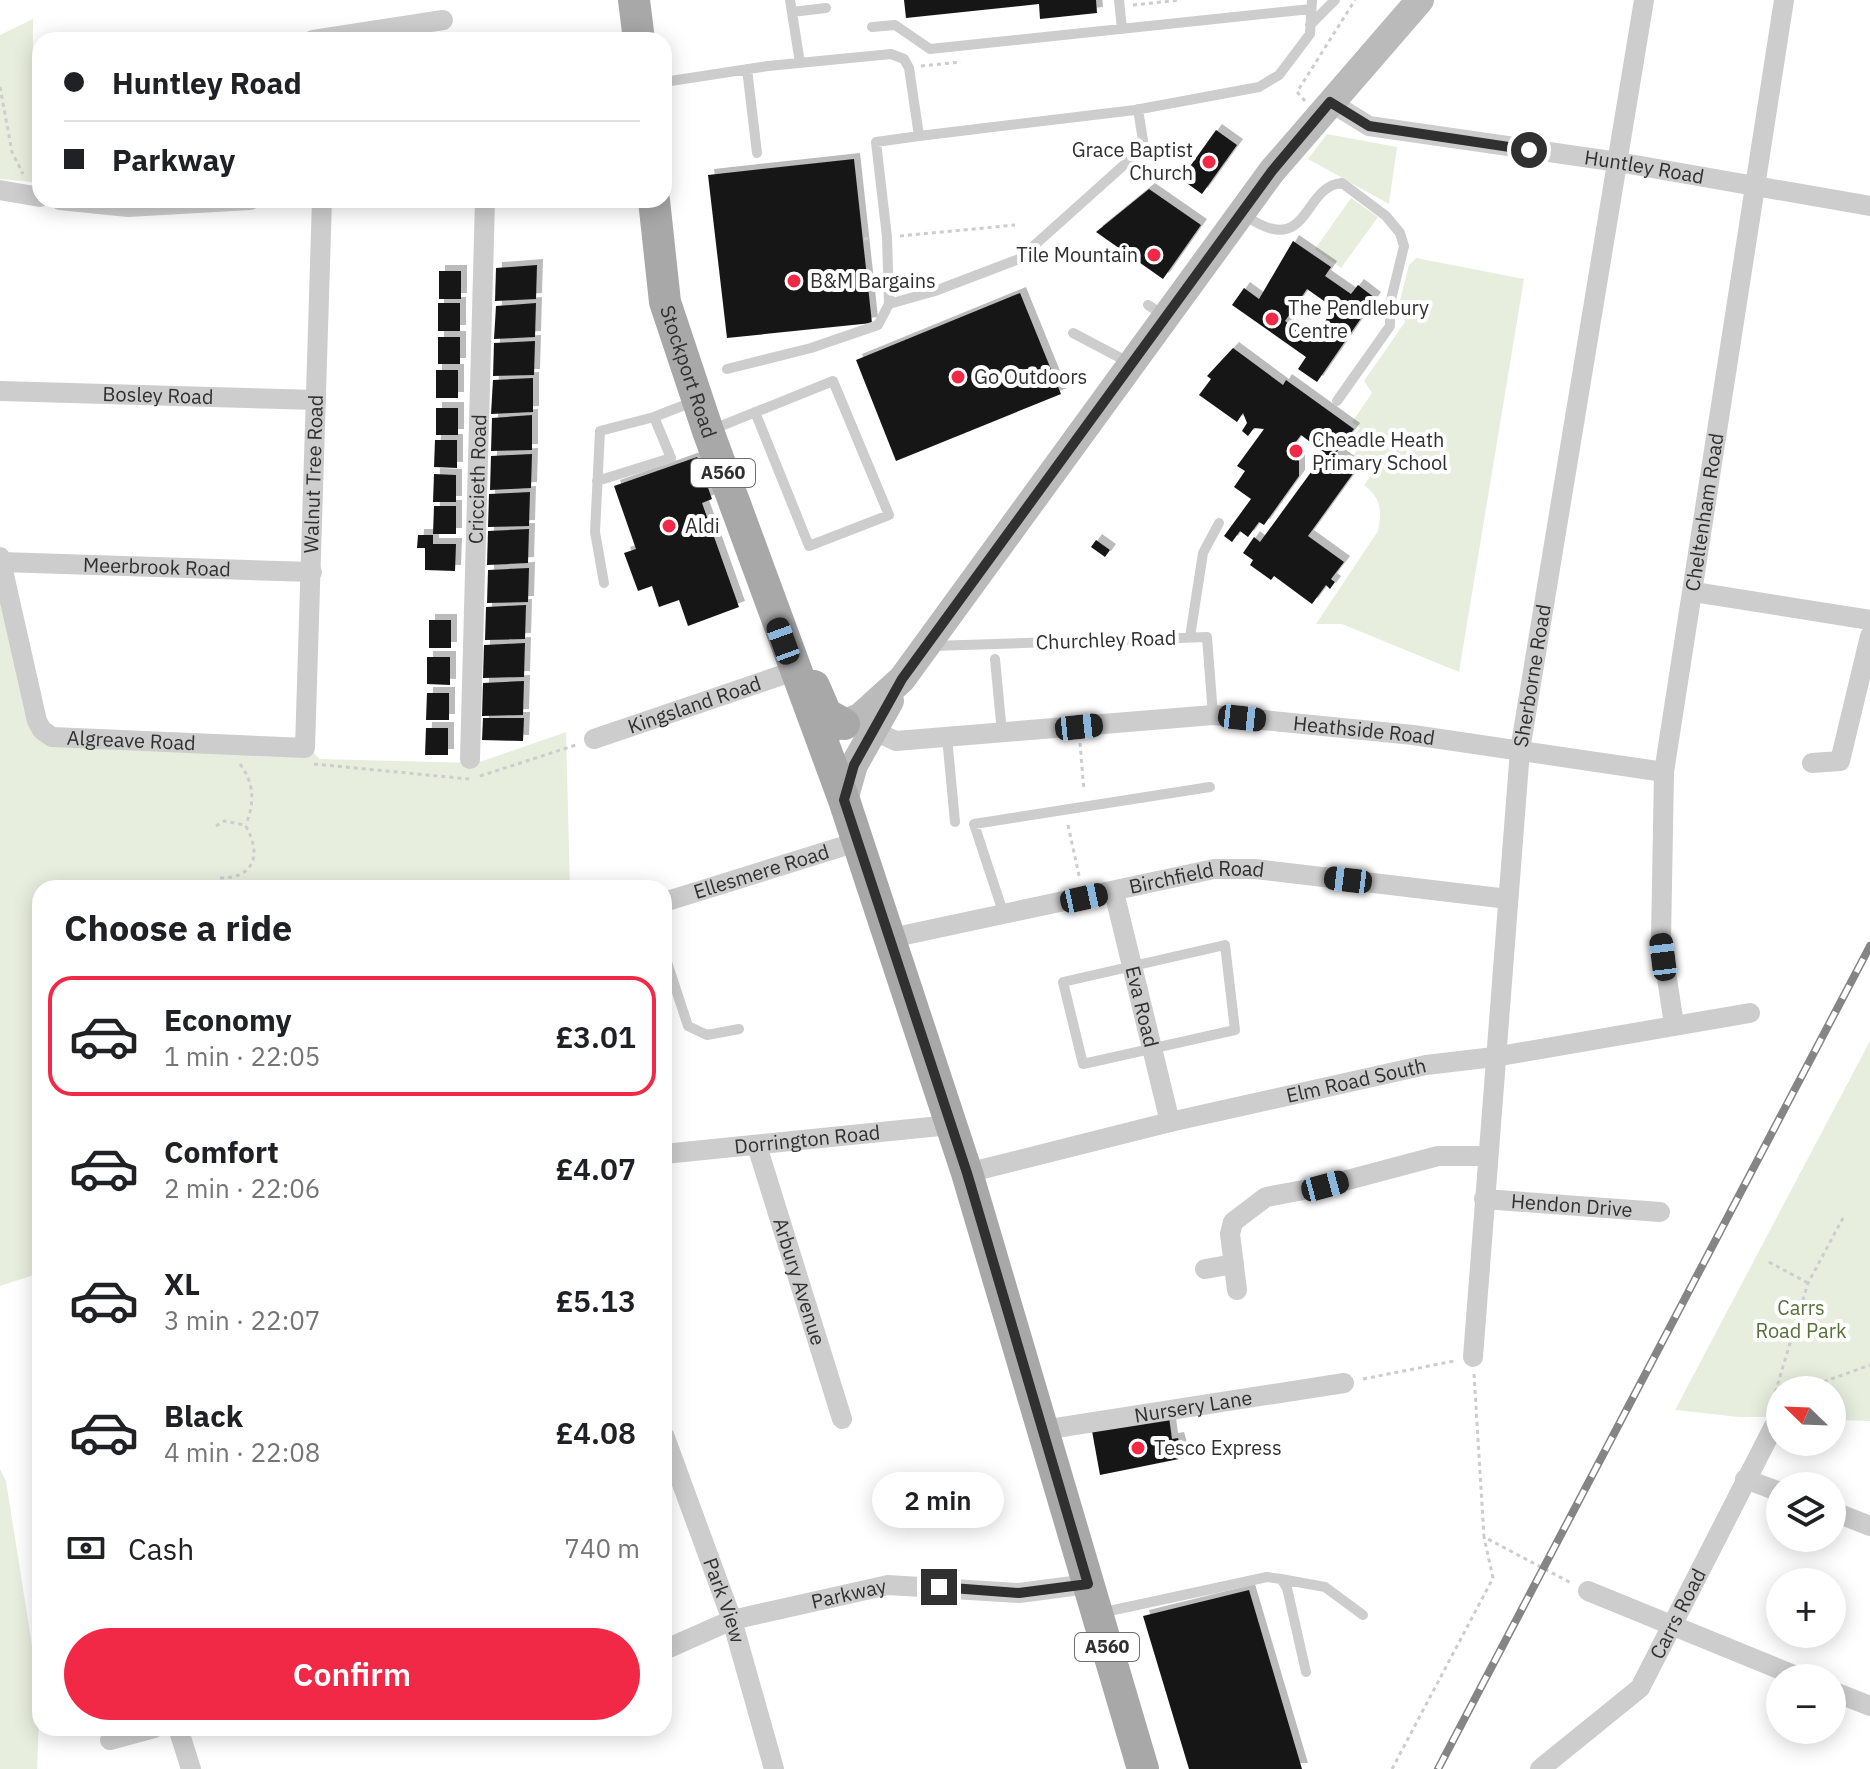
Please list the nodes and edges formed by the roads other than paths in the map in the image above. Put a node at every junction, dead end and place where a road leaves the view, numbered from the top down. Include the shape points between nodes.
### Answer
1 (634, 0) edge
2 (790, 0) edge
3 (1335, 0) edge
4 (1420, 0) edge
5 (1644, 0) edge
6 (1784, 0) edge
7 (1119, 3) edge
8 (1311, 4) edge
9 (826, 8) dead end
10 (792, 12) junction
11 (443, 20) dead end
12 (1310, 25) junction
13 (872, 27) dead end
14 (1122, 29) junction
15 (365, 32) edge
16 (638, 32) edge
17 (800, 63) junction
18 (747, 69) junction
19 (672, 81) edge
20 (1138, 109) junction
21 (1324, 109) junction
22 (919, 136) junction
23 (757, 153) dead end
24 (1618, 162) junction
25 (1757, 187) junction
26 (32, 189) edge
27 (0, 190) edge
28 (1870, 206) edge
29 (322, 208) edge
30 (485, 208) edge
31 (655, 208) edge
32 (1242, 213) junction
33 (889, 304) junction
34 (1073, 333) dead end
35 (1132, 364) junction
36 (727, 369) dead end
37 (0, 391) edge
38 (316, 400) junction
39 (697, 400) junction
40 (1337, 401) dead end
41 (755, 412) junction
42 (654, 417) junction
43 (708, 431) junction
44 (597, 481) junction
45 (1219, 523) dead end
46 (1, 559) edge
47 (312, 572) junction
48 (604, 583) dead end
49 (1694, 592) junction
50 (1870, 620) edge
51 (1870, 636) edge
52 (1190, 637) junction
53 (927, 647) junction
54 (995, 659) dead end
55 (794, 671) junction
56 (1213, 715) junction
57 (1002, 733) junction
58 (855, 737) junction
59 (947, 737) junction
60 (594, 739) road end
61 (305, 748) joint
62 (1520, 750) junction
63 (470, 759) dead end
64 (1812, 763) dead end
65 (1664, 772) junction
66 (1210, 787) dead end
67 (844, 800) junction
68 (955, 822) dead end
69 (857, 842) junction
70 (1114, 892) junction
71 (1508, 899) junction
72 (672, 900) edge
73 (1004, 915) junction
74 (891, 938) junction
75 (1129, 965) junction
76 (672, 977) edge
77 (1750, 1013) dead end
78 (1674, 1024) junction
79 (739, 1029) dead end
80 (1151, 1047) junction
81 (1494, 1057) junction
82 (1170, 1122) junction
83 (950, 1125) junction
84 (757, 1146) junction
85 (672, 1153) edge
86 (1488, 1156) junction
87 (967, 1173) junction
88 (1484, 1199) junction
89 (1660, 1212) dead end
90 (1234, 1264) junction
91 (1205, 1269) dead end
92 (1237, 1290) dead end
93 (1473, 1357) road end
94 (1344, 1383) road end
95 (842, 1419) dead end
96 (1043, 1430) junction
97 (1766, 1441) edge
98 (672, 1457) edge
99 (1745, 1479) junction
100 (1766, 1487) edge
101 (1846, 1517) edge
102 (1870, 1526) edge
103 (1281, 1579) junction
104 (1588, 1591) road end
105 (1092, 1599) junction
106 (1363, 1615) dead end
107 (732, 1620) junction
108 (1672, 1626) junction
109 (672, 1646) edge
110 (1766, 1664) edge
111 (1306, 1672) dead end
112 (1846, 1697) edge
113 (1870, 1706) edge
114 (125, 1736) edge
115 (181, 1736) edge
116 (110, 1740) dead end
117 (191, 1769) edge
118 (774, 1769) edge
119 (1143, 1769) edge
120 (1540, 1769) edge

1 - 16 main road
2 - 10 lane
3 - 12 lane
4 - 21 main road
5 - 24 street, Sherborne Road
6 - 25 street, Cheltenham Road
7 - 14 lane
8 - 12 lane
8 - 14 lane
9 - 10 lane
10 - 17 lane
11 - 15 street
12 - 20 lane via 1294,59 1259,87
13 - 14 lane via 895,25 930,49
17 - 18 lane
17 - 22 lane via 869,54 904,59
18 - 19 lane
18 - 23 lane
20 - 22 lane
20 - 33 lane via 1144,147 1019,259
21 - 24 street, Huntley Road via 1369,126
21 - 32 main road
22 - 33 lane via 876,142
24 - 25 street, Huntley Road
24 - 62 street, Sherborne Road
25 - 28 street, Huntley Road
25 - 49 street, Cheltenham Road
26 - 27 street
29 - 38 street, Walnut Tree Road
30 - 63 street, Criccieth Road
31 - 39 main road, Stockport Road / A560 via 665,302
32 - 35 main road via 1157,311
32 - 40 lane via 1266,230 1278,231 1342,183 1400,233 1403,259 1390,304 1390,326
33 - 36 lane via 878,325
34 - 35 lane
35 - 53 main road
37 - 38 street, Bosley Road
38 - 47 street, Walnut Tree Road
39 - 42 lane
39 - 43 main road, Stockport Road / A560
41 - 41 lane via 833,381 889,515 809,546
41 - 43 lane
42 - 44 lane via 600,431
42 - 44 lane via 671,458
43 - 55 main road, Stockport Road / A560
44 - 48 lane via 595,532
45 - 52 lane via 1203,553
46 - 47 street, Meerbrook Road
46 - 61 street, Algreave Road via 42,730 64,740
47 - 61 street, Walnut Tree Road
49 - 50 street
49 - 65 street, Cheltenham Road
51 - 64 street via 1840,761
52 - 53 lane, Churchley Road
52 - 56 lane, Churchley Road via 1207,637
53 - 58 main road via 902,679 860,717
54 - 57 lane
55 - 58 main road, A560 via 811,678 826,714
55 - 60 street, Kingsland Road
56 - 57 street, Heathside Road
56 - 62 street, Heathside Road
57 - 59 street, Heathside Road
58 - 59 street, Heathside Road
58 - 67 main road, A560
58 - 67 main road
59 - 68 lane
62 - 65 street, Heathside Road
62 - 71 street, Sherborne Road
65 - 78 street, Cheltenham Road via 1661,940
66 - 73 lane via 974,824
67 - 69 main road, A560
69 - 72 street, Ellesmere Road
69 - 74 main road, A560
70 - 71 street, Birchfield Road via 1214,869 1255,869
70 - 73 street, Birchfield Road
70 - 75 street, Eva Road
71 - 81 street, Sherborne Road
73 - 74 street, Birchfield Road
74 - 83 main road, A560
75 - 80 street, Eva Road
75 - 80 lane via 1063,982 1083,1064
75 - 80 lane via 1225,945 1235,1030
76 - 79 lane via 688,1026 707,1035
77 - 78 street, Elm Road South
78 - 81 street, Elm Road South
80 - 82 street, Eva Road
81 - 82 street, Elm Road South via 1426,1065
81 - 86 street, Sherborne Road
82 - 87 street, Elm Road South
83 - 84 street, Dorrington Road
83 - 87 main road, A560
84 - 85 street, Dorrington Road
84 - 95 street, Arbury Avenue
86 - 88 street, Sherborne Road
86 - 90 street via 1438,1156 1266,1197 1233,1222
87 - 96 main road, A560
88 - 89 street, Hendon Drive
88 - 93 street, Sherborne Road
90 - 91 street
90 - 92 street
94 - 96 street, Nursery Lane
96 - 105 main road, A560
97 - 99 street, Carrs Road
98 - 107 street, Park View
99 - 100 street
99 - 108 street, Carrs Road
101 - 102 street
103 - 105 lane
103 - 106 lane via 1325,1587
103 - 111 lane
104 - 108 street
105 - 107 street, Parkway via 888,1585
105 - 119 main road, A560
107 - 109 street, Parkway
107 - 118 street, Park View
108 - 110 street
108 - 120 street, Carrs Road via 1640,1688
112 - 113 street
114 - 116 street
115 - 117 street

